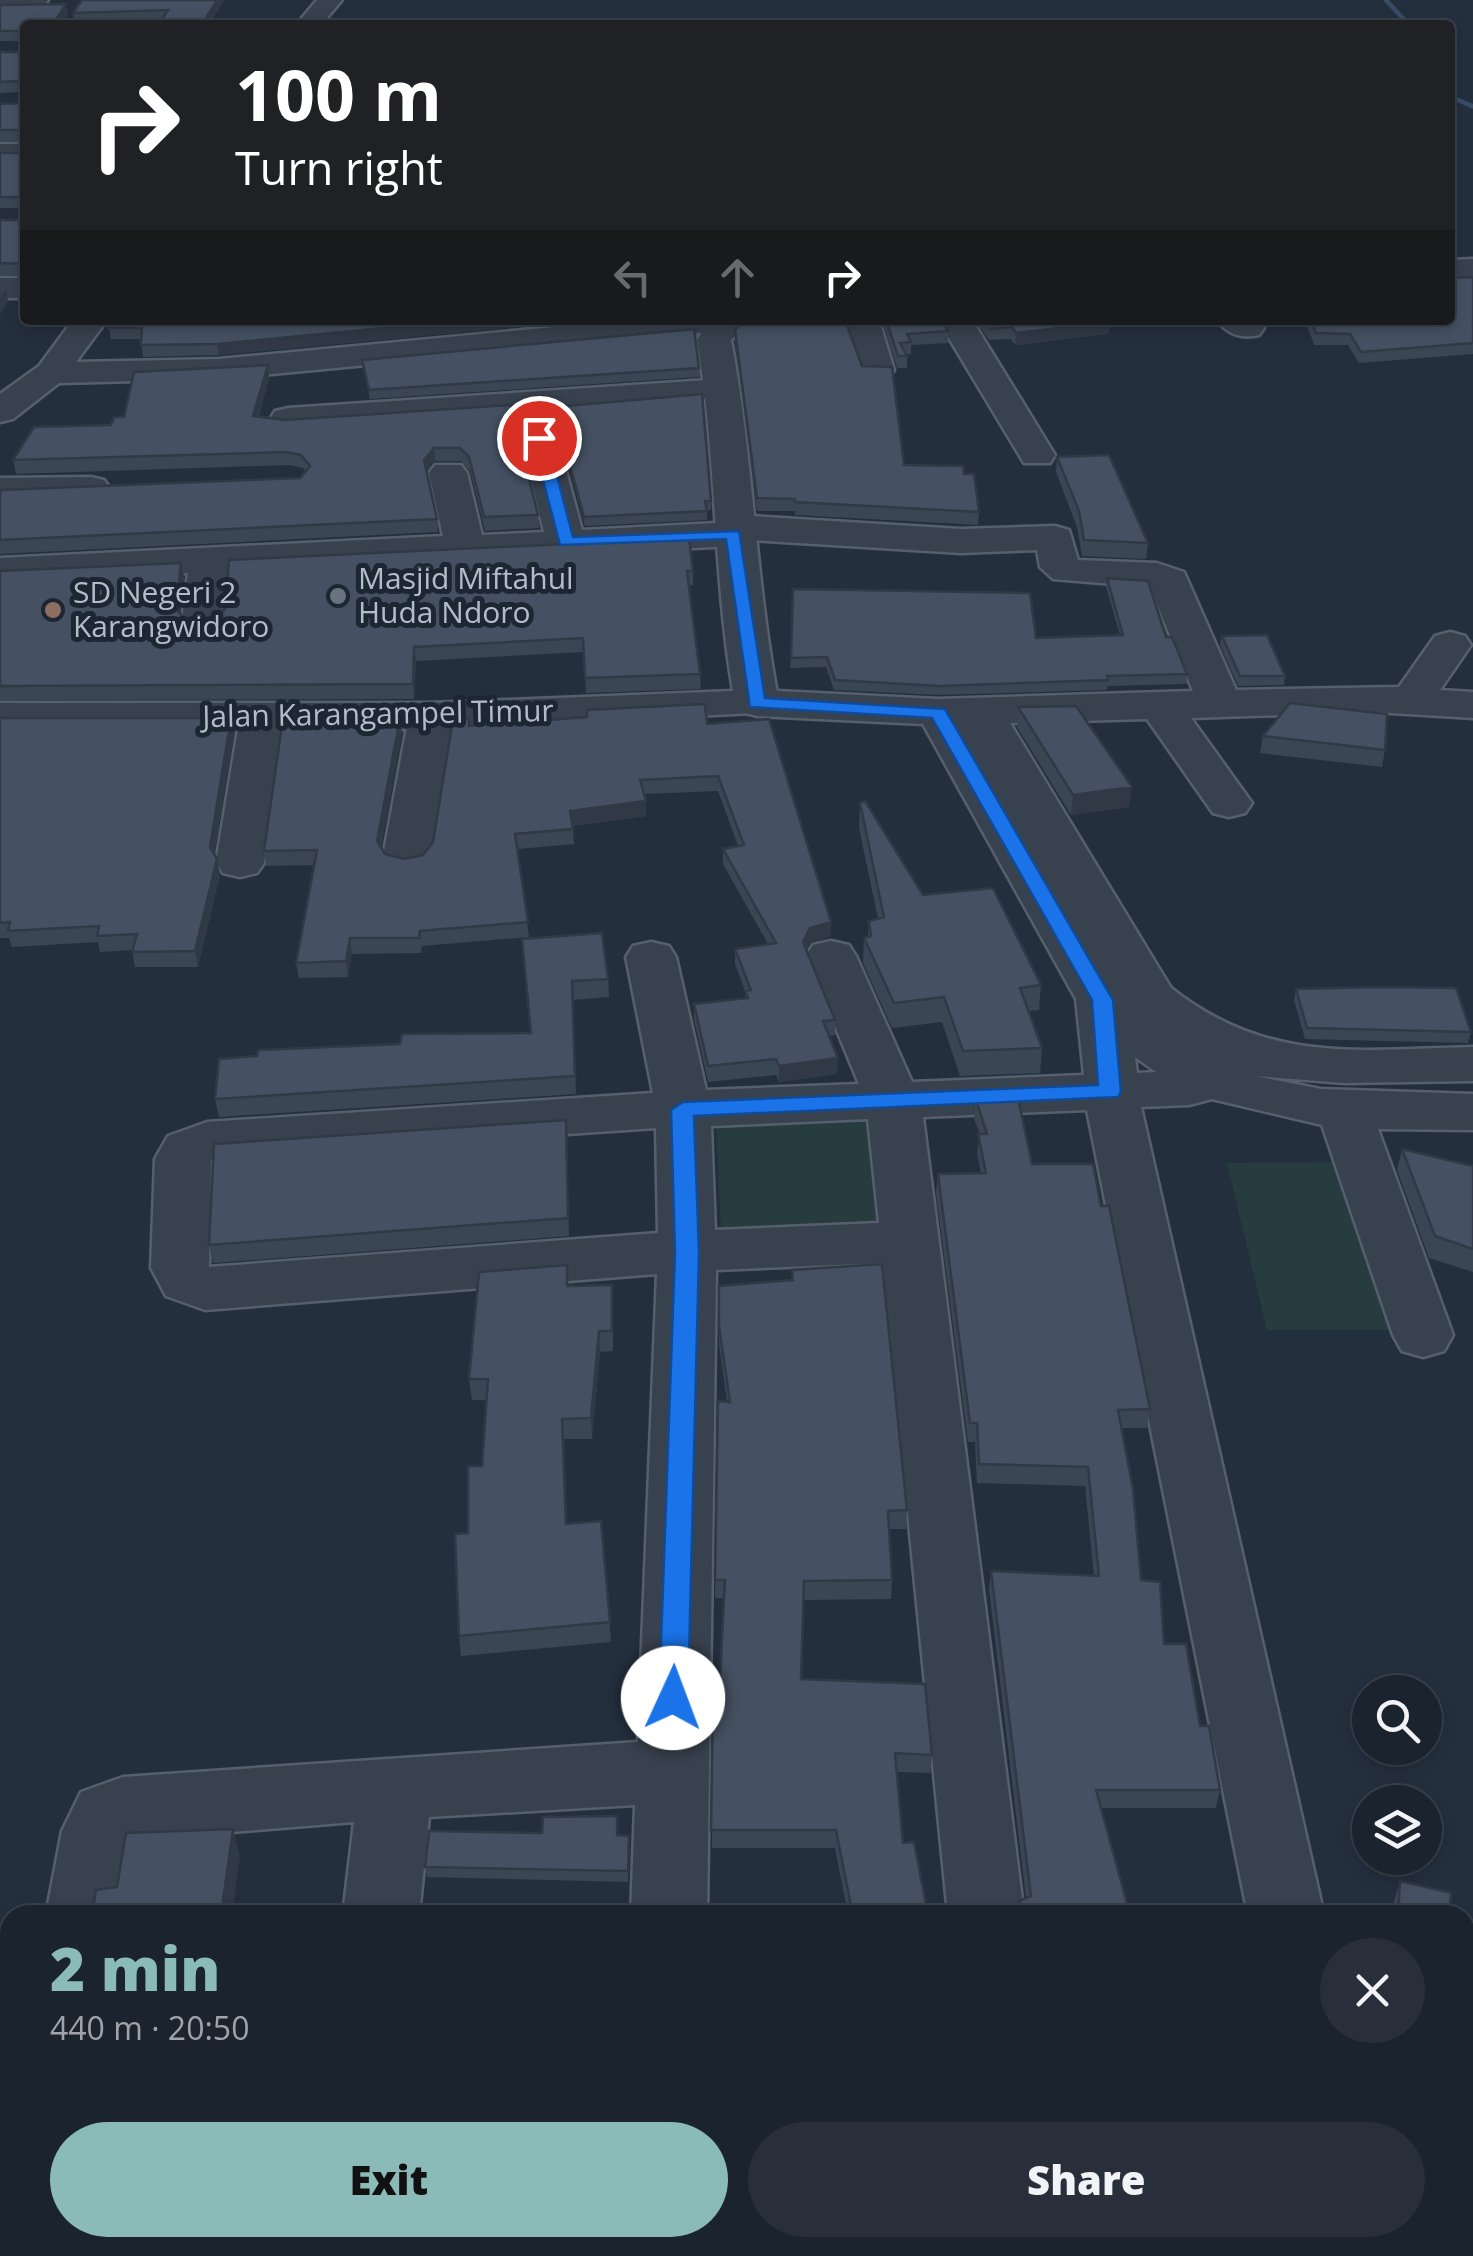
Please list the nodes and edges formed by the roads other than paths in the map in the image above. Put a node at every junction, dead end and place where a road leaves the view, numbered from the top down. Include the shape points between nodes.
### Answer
1 (36, 0) edge
2 (70, 0) edge
3 (330, 0) edge
4 (0, 7) edge
5 (312, 20) edge
6 (86, 325) edge
7 (619, 325) edge
8 (719, 325) edge
9 (864, 325) edge
10 (958, 325) edge
11 (510, 330) edge
12 (299, 360) junction
13 (877, 370) edge
14 (51, 372) junction
15 (723, 389) junction
16 (530, 404) junction
17 (0, 411) edge
18 (1037, 455) dead end
19 (448, 473) dead end
20 (118, 486) edge
21 (0, 489) edge
22 (734, 531) junction
23 (1126, 536) edge
24 (1056, 538) junction
25 (566, 542) junction
26 (464, 547) junction
27 (209, 560) junction
28 (0, 570) edge
29 (203, 621) edge
30 (1450, 645) dead end
31 (1412, 700) junction
32 (1219, 702) junction
33 (757, 703) junction
34 (1158, 703) junction
35 (1473, 704) edge
36 (959, 712) junction
37 (0, 716) edge
38 (431, 716) junction
39 (262, 718) junction
40 (1229, 802) dead end
41 (406, 857) edge
42 (240, 863) dead end
43 (831, 956) dead end
44 (650, 958) dead end
45 (1102, 1000) junction
46 (1473, 1064) edge
47 (1231, 1068) junction
48 (1113, 1108) junction
49 (683, 1110) junction
50 (1473, 1112) edge
51 (1345, 1113) junction
52 (896, 1120) junction
53 (1473, 1141) edge
54 (908, 1242) junction
55 (687, 1252) junction
56 (1423, 1335) dead end
57 (671, 1772) junction
58 (394, 1787) junction
59 (86, 1905) edge
60 (383, 1905) edge
61 (670, 1905) edge
62 (985, 1905) edge
63 (1284, 1905) edge

1 - 2 street
1 - 4 street
3 - 5 street
6 - 14 street
7 - 11 street
8 - 15 street via 714,340
9 - 13 street
10 - 18 street
11 - 12 street
12 - 14 street via 160,372
12 - 16 street via 288,434
14 - 17 street
15 - 16 street
15 - 22 street
16 - 25 street
19 - 26 street
20 - 21 street
22 - 24 street via 961,541
22 - 25 street
22 - 33 street
23 - 24 street
24 - 32 street via 1060,567 1067,571 1170,581
25 - 26 street
26 - 27 street via 291,536
27 - 28 street
27 - 29 street
30 - 31 street
31 - 32 street, Jalan Karangampel Timur
31 - 35 street, Jalan Karangampel Timur
32 - 34 street, Jalan Karangampel Timur
33 - 36 street, Jalan Karangampel Timur
33 - 38 street, Jalan Karangampel Timur
34 - 36 street, Jalan Karangampel Timur
34 - 40 street
36 - 45 street
36 - 47 street via 1150,998
37 - 39 street, Jalan Karangampel Timur
38 - 39 street, Jalan Karangampel Timur
38 - 41 street
39 - 42 street
43 - 52 street
44 - 49 street
45 - 47 street via 1160,1053
45 - 48 street
46 - 47 street
47 - 48 street via 1189,1088
47 - 51 street via 1286,1102
48 - 52 street
48 - 63 street
49 - 52 street
49 - 55 street
49 - 55 street via 207,1140 183,1159 180,1268 205,1289
50 - 51 street
51 - 53 street
51 - 56 street
52 - 54 street
54 - 55 street
54 - 62 street
55 - 57 street
57 - 58 street
57 - 61 street
58 - 59 street via 107,1815
58 - 60 street

